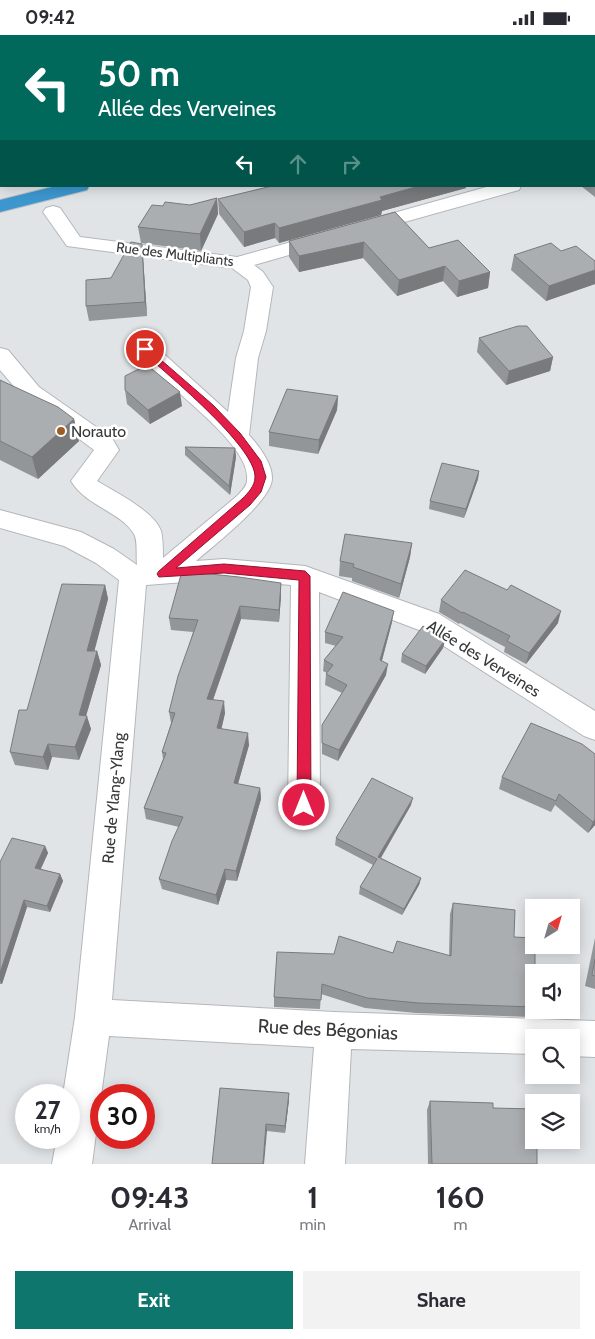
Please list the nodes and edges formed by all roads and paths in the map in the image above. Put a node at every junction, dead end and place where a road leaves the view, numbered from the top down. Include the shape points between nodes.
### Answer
1 (76, 187) edge
2 (508, 187) edge
3 (0, 206) edge
4 (53, 212) dead end
5 (238, 263) junction
6 (145, 349) dead end
7 (0, 355) edge
8 (236, 435) junction
9 (0, 519) edge
10 (149, 575) junction
11 (305, 576) junction
12 (595, 727) edge
13 (304, 805) dead end
14 (93, 1017) junction
15 (334, 1030) junction
16 (525, 1036) edge
17 (580, 1038) edge
18 (595, 1039) edge
19 (72, 1164) edge
20 (325, 1164) edge

1 - 3 highway
2 - 5 street, Rue des Multipliants
4 - 5 street, Rue des Multipliants via 74,242
5 - 8 street via 256,276 262,287 247,357
6 - 8 street
7 - 10 street, Rue de Ylang-Ylang via 31,392 103,444 107,450 84,481 148,531
8 - 10 street via 256,461 260,477 256,492
9 - 10 street via 72,539
10 - 11 street, Allée des Verveines via 224,569
10 - 14 street, Rue de Ylang-Ylang
11 - 12 street, Allée des Verveines via 429,622
11 - 13 street
14 - 15 street, Rue des Bégonias
14 - 19 street, Rue de Ylang-Ylang
15 - 16 street, Rue des Bégonias
15 - 20 street
17 - 18 street

